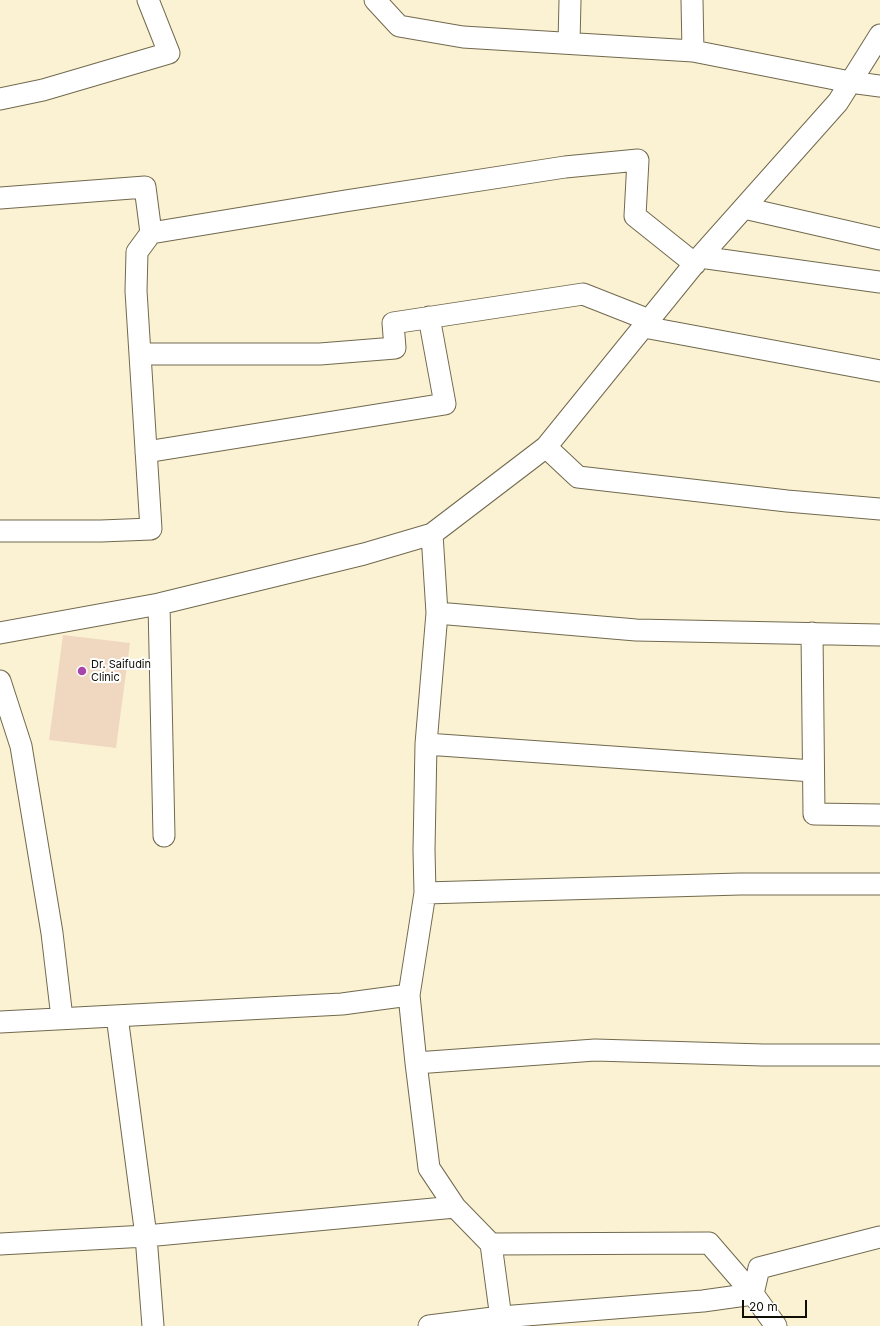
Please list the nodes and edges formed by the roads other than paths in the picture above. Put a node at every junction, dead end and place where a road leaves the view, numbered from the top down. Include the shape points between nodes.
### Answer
1 (148, 0) edge
2 (375, 0) edge
3 (570, 0) edge
4 (692, 0) edge
5 (880, 35) edge
6 (569, 43) junction
7 (693, 50) junction
8 (850, 82) junction
9 (880, 86) edge
10 (0, 99) edge
11 (0, 198) edge
12 (744, 208) junction
13 (151, 233) junction
14 (880, 239) edge
15 (697, 260) junction
16 (880, 282) edge
17 (429, 317) junction
18 (646, 324) junction
19 (140, 354) junction
20 (880, 371) edge
21 (546, 447) junction
22 (146, 452) junction
23 (880, 509) edge
24 (0, 531) edge
25 (432, 534) junction
26 (159, 604) junction
27 (437, 613) junction
28 (0, 633) edge
29 (812, 633) junction
30 (880, 635) edge
31 (0, 681) edge
32 (426, 744) junction
33 (813, 771) junction
34 (880, 815) edge
35 (164, 836) dead end
36 (880, 884) edge
37 (425, 893) junction
38 (409, 996) junction
39 (117, 1016) junction
40 (62, 1018) junction
41 (0, 1022) edge
42 (880, 1055) edge
43 (416, 1063) junction
44 (455, 1207) junction
45 (146, 1236) junction
46 (880, 1237) edge
47 (0, 1244) edge
48 (491, 1244) junction
49 (753, 1294) junction
50 (502, 1322) edge
51 (152, 1326) edge
52 (429, 1326) edge
53 (776, 1326) edge

1 - 10 street via 169,53 43,90
2 - 6 street via 399,26 463,37
3 - 6 street
4 - 7 street
5 - 8 street
6 - 7 street
7 - 8 street
8 - 9 street
8 - 12 street via 838,102
11 - 13 street via 145,187
12 - 14 street
12 - 15 street
13 - 15 street via 565,167 638,160 635,216
13 - 19 street via 137,252 136,291
15 - 16 street
15 - 18 street
17 - 18 street via 583,294
17 - 19 street via 393,322 395,348 320,354
17 - 22 street via 445,404
18 - 20 street
18 - 21 street
19 - 22 street
21 - 23 street via 578,477
21 - 25 street
22 - 24 street via 151,529
25 - 26 street via 364,554
25 - 27 street
26 - 28 street
26 - 35 street
27 - 29 street via 636,630
27 - 32 street
29 - 30 street
29 - 33 street
31 - 40 street via 21,746 52,933
32 - 33 street
32 - 37 street
33 - 34 street via 814,814
36 - 37 street via 740,884
37 - 38 street
38 - 39 street via 342,1004
38 - 43 street
39 - 40 street
39 - 45 street
40 - 41 street
42 - 43 street via 763,1055 595,1050
43 - 44 street via 429,1168
44 - 45 street
44 - 48 street
45 - 47 street
45 - 51 street
46 - 49 street via 759,1268
48 - 49 street via 709,1243
48 - 50 street
49 - 50 street
49 - 53 street
50 - 52 street

